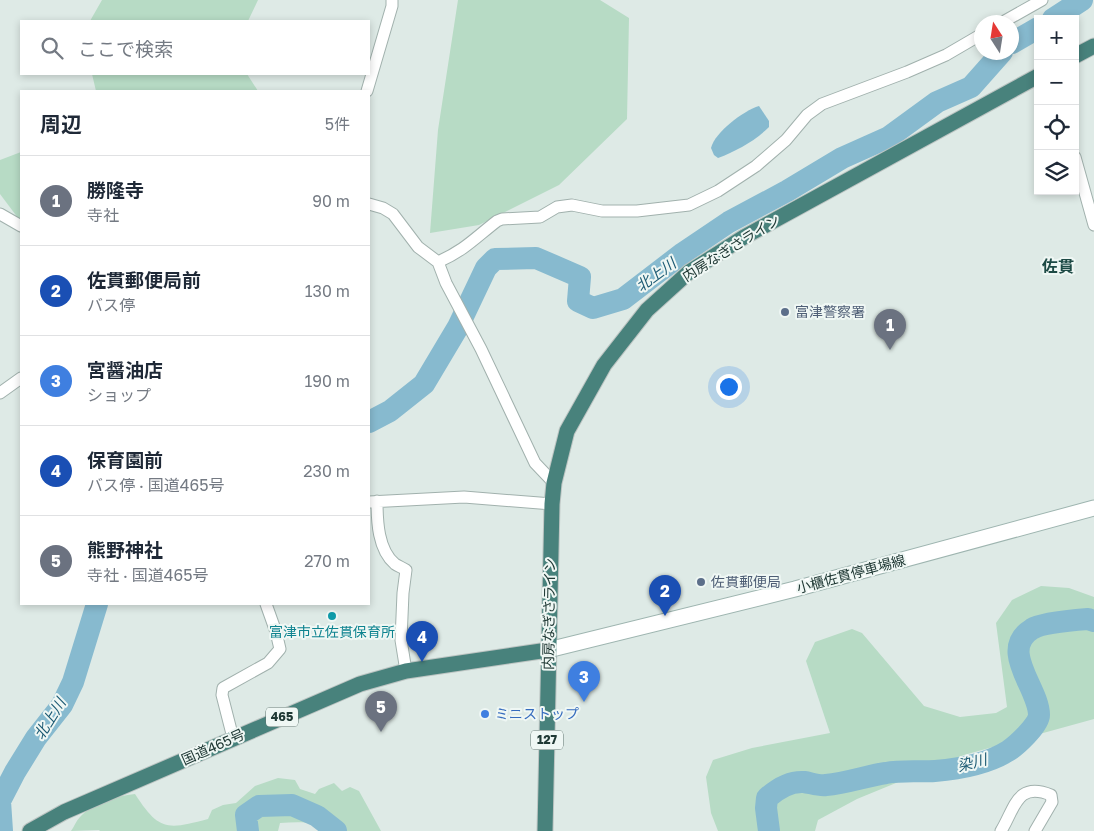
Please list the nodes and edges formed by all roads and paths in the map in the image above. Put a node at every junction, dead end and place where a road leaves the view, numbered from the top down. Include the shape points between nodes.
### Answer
1 (392, 0) edge
2 (1042, 0) edge
3 (1015, 15) edge
4 (974, 39) edge
5 (1094, 46) edge
6 (1079, 54) edge
7 (1034, 78) edge
8 (367, 90) edge
9 (1079, 172) edge
10 (370, 204) edge
11 (0, 214) edge
12 (20, 225) edge
13 (1094, 226) edge
14 (438, 262) junction
15 (20, 379) edge
16 (0, 393) edge
17 (554, 483) junction
18 (373, 501) edge
19 (552, 504) junction
20 (1094, 508) edge
21 (266, 605) edge
22 (548, 650) junction
23 (406, 671) junction
24 (233, 738) junction
25 (30, 831) edge
26 (545, 831) edge
27 (1001, 831) edge
28 (1035, 831) edge

1 - 8 street
2 - 3 street
4 - 14 street via 930,62 822,104 756,166 689,205 637,211 602,211 572,205 557,207 540,217 497,221 467,247
5 - 6 highway
7 - 17 highway, 内房なぎさライン / 127 via 744,236 689,272 647,310 604,365 568,431
9 - 13 street
10 - 14 street via 393,214 418,247
11 - 12 street
14 - 17 street via 535,463
15 - 16 street
17 - 19 highway, 内房なぎさライン / 127
18 - 19 street via 464,497
18 - 23 street via 384,548 395,564 406,570 401,640
19 - 22 highway, 内房なぎさライン / 127
20 - 22 main road, 小櫃佐貫停車場線 via 796,590
21 - 24 street via 280,649 268,663 223,688
22 - 23 highway, 国道465号 / 465
22 - 26 highway, 内房なぎさライン / 127
23 - 24 highway, 国道465号 / 465 via 360,684
24 - 25 highway, 国道465号 / 465 via 64,812
27 - 28 street via 1019,798 1033,790 1051,795 1052,802

